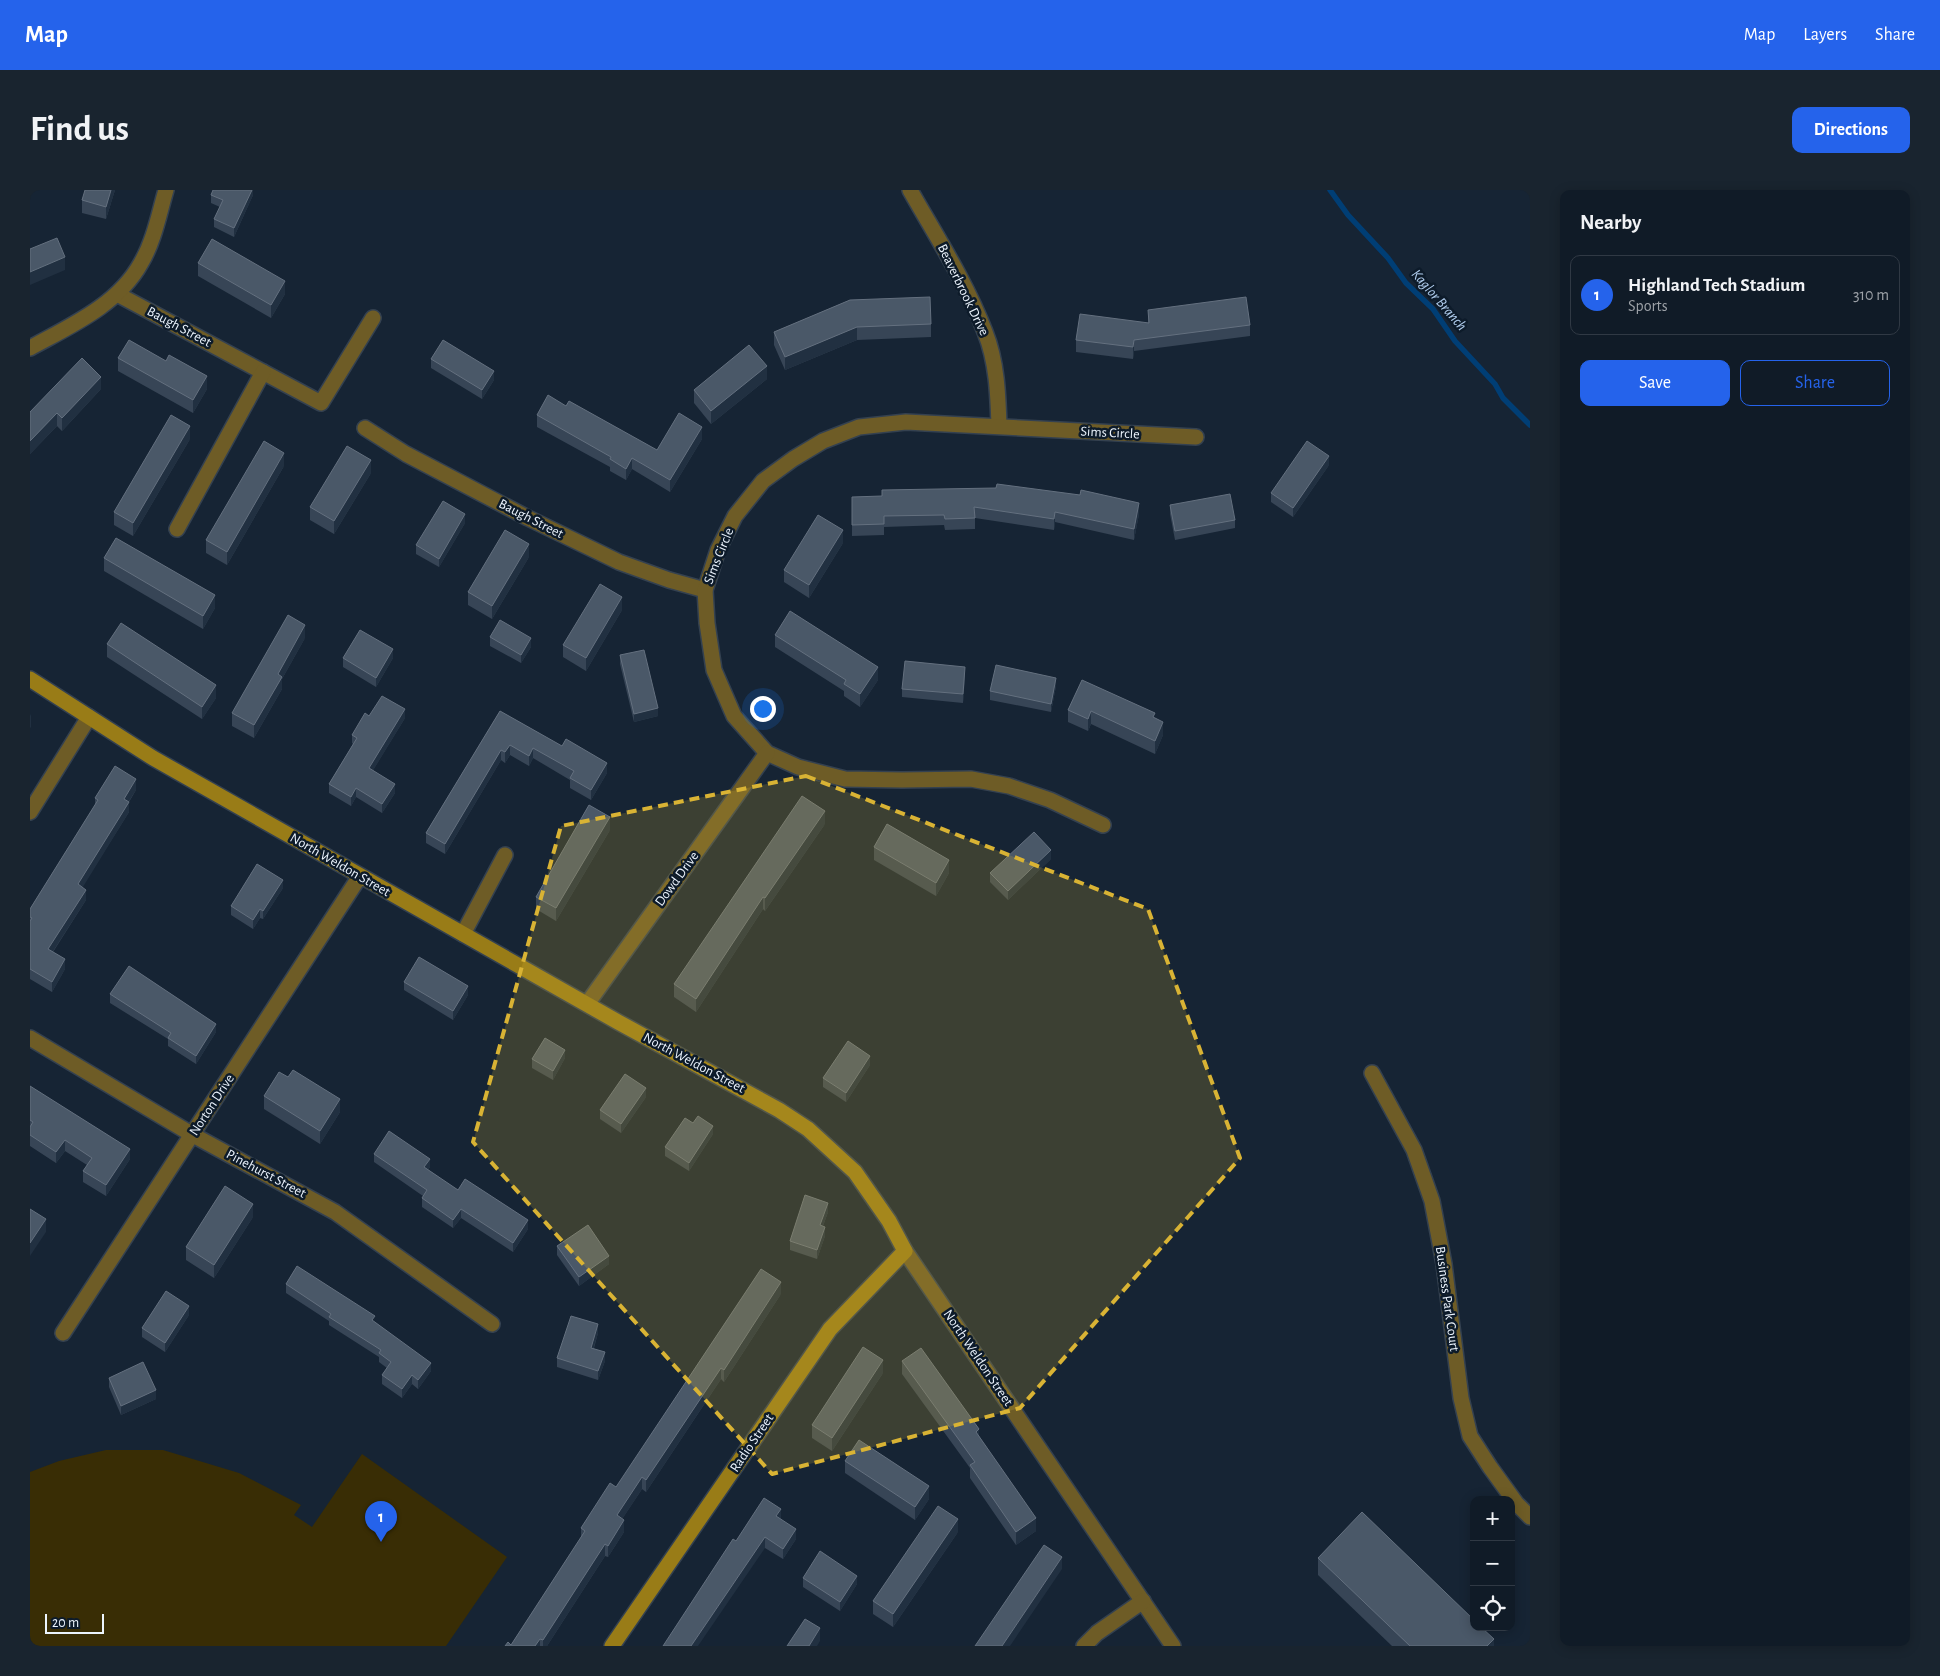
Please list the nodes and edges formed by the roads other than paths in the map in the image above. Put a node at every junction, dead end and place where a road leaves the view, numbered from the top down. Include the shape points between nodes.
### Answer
1 (166, 190) edge
2 (910, 190) edge
3 (117, 294) junction
4 (373, 318) dead end
5 (30, 348) edge
6 (263, 372) junction
7 (999, 426) junction
8 (365, 428) dead end
9 (1196, 437) dead end
10 (177, 529) dead end
11 (705, 590) junction
12 (30, 678) edge
13 (89, 717) junction
14 (767, 754) junction
15 (30, 812) edge
16 (1102, 825) dead end
17 (505, 855) dead end
18 (360, 876) junction
19 (463, 934) junction
20 (587, 1004) junction
21 (30, 1038) edge
22 (1372, 1073) dead end
23 (193, 1135) junction
24 (905, 1251) junction
25 (492, 1324) dead end
26 (63, 1333) dead end
27 (1530, 1517) edge
28 (1143, 1601) junction
29 (612, 1646) edge
30 (1084, 1646) edge
31 (1173, 1646) edge

1 - 3 street via 141,264
2 - 7 street, Beaverbrook Drive via 986,333 997,380
3 - 5 street via 83,319
3 - 6 street, Baugh Street
4 - 6 street, Baugh Street via 320,403
6 - 10 street
7 - 9 street, Sims Circle
7 - 11 street, Sims Circle via 906,422 859,427 823,441 763,480 735,516 718,550
8 - 11 street, Baugh Street via 406,454 619,562
11 - 14 street, Sims Circle via 714,670 734,716
12 - 13 street, North Weldon Street
13 - 15 street
13 - 18 street, North Weldon Street via 153,758
14 - 16 street, Sims Circle via 798,767 845,779 971,779 1009,786 1050,800
14 - 20 street, Dowd Drive
17 - 19 street
18 - 19 street, North Weldon Street
18 - 23 street, Norton Drive
19 - 20 street, North Weldon Street
20 - 24 street, North Weldon Street via 808,1129 854,1172 889,1221
21 - 23 street, Pinehurst Street
22 - 27 street, Business Park Court via 1414,1150 1432,1201 1444,1264 1461,1398 1470,1436 1495,1474
23 - 25 street, Pinehurst Street via 335,1212
23 - 26 street, Norton Drive
24 - 28 street, North Weldon Street
24 - 29 street, Radio Street via 830,1329
28 - 30 street
28 - 31 street, North Weldon Street

